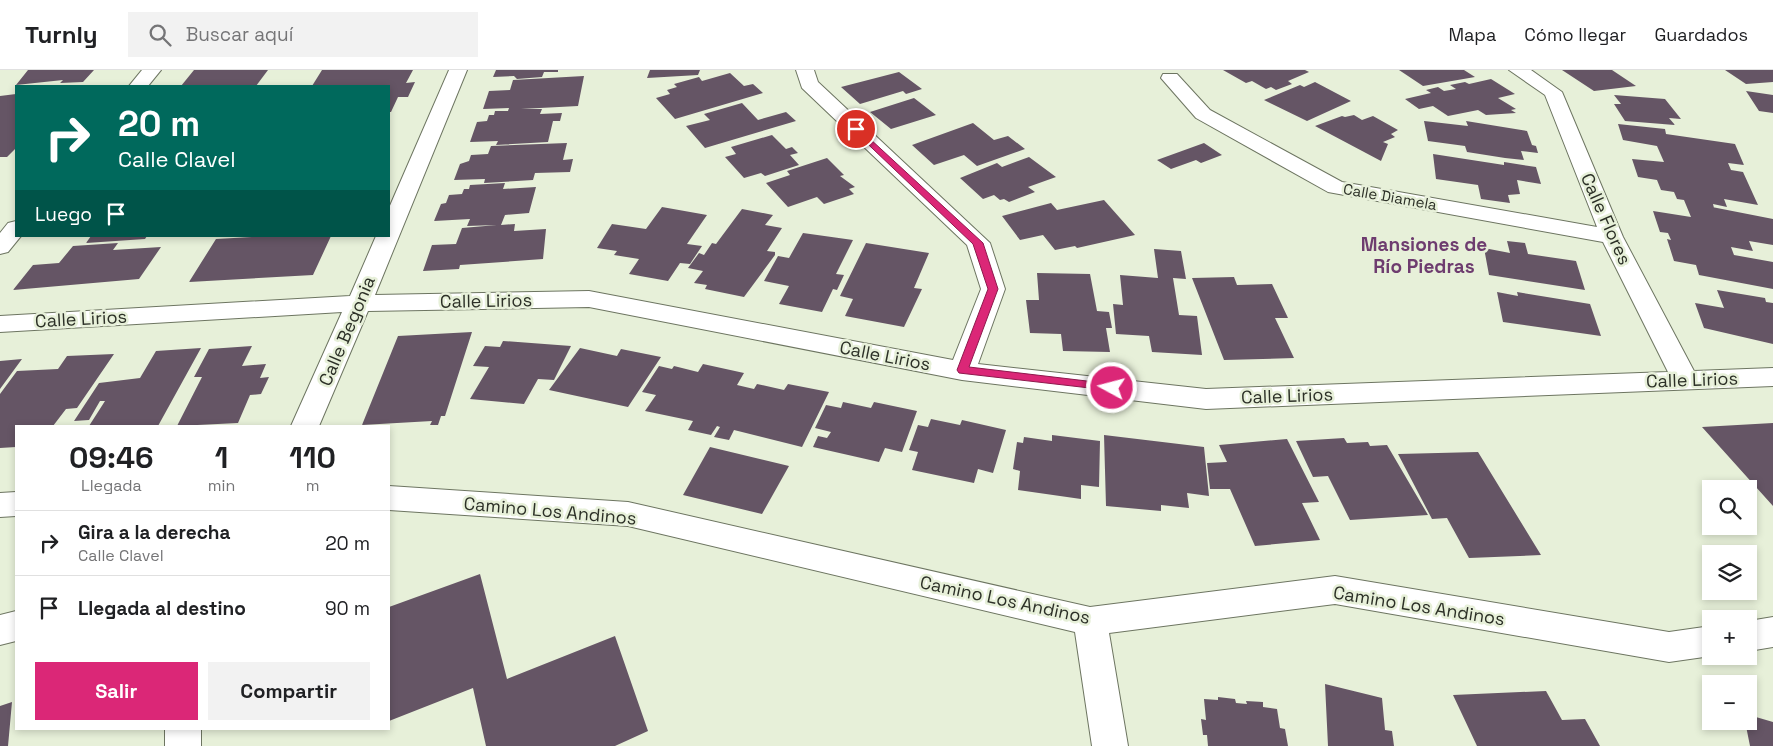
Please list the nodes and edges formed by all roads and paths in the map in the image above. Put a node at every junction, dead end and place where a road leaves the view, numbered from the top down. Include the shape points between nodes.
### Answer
1 (152, 70) edge
2 (458, 70) edge
3 (805, 70) edge
4 (1518, 70) edge
5 (1170, 78) dead end
6 (139, 85) edge
7 (15, 229) edge
8 (390, 230) edge
9 (387, 237) edge
10 (1612, 237) junction
11 (0, 247) edge
12 (359, 303) junction
13 (0, 324) edge
14 (962, 370) junction
15 (1773, 377) edge
16 (1685, 379) junction
17 (306, 425) edge
18 (390, 498) edge
19 (0, 504) edge
20 (15, 504) edge
21 (1090, 621) junction
22 (15, 626) edge
23 (0, 630) edge
24 (1773, 632) edge
25 (1757, 635) edge
26 (1702, 642) edge
27 (182, 730) edge
28 (183, 746) edge
29 (1110, 746) edge

1 - 6 street
2 - 8 street, Calle Begonia
3 - 14 street via 809,84 978,243 993,289
4 - 10 street, Calle Flores via 1553,92
5 - 10 street, Calle Diamela via 1203,114 1336,187
7 - 11 street
9 - 12 street, Calle Begonia
10 - 16 street, Calle Flores
12 - 13 street, Calle Lirios
12 - 14 street, Calle Lirios via 589,299
12 - 17 street, Calle Begonia
14 - 16 street, Calle Lirios via 1206,399
15 - 16 street, Calle Lirios
18 - 21 street, Camino Los Andinos via 628,514
19 - 20 street
21 - 26 street, Camino Los Andinos via 1335,590 1669,648
21 - 29 street
22 - 23 street
24 - 25 street
27 - 28 street

